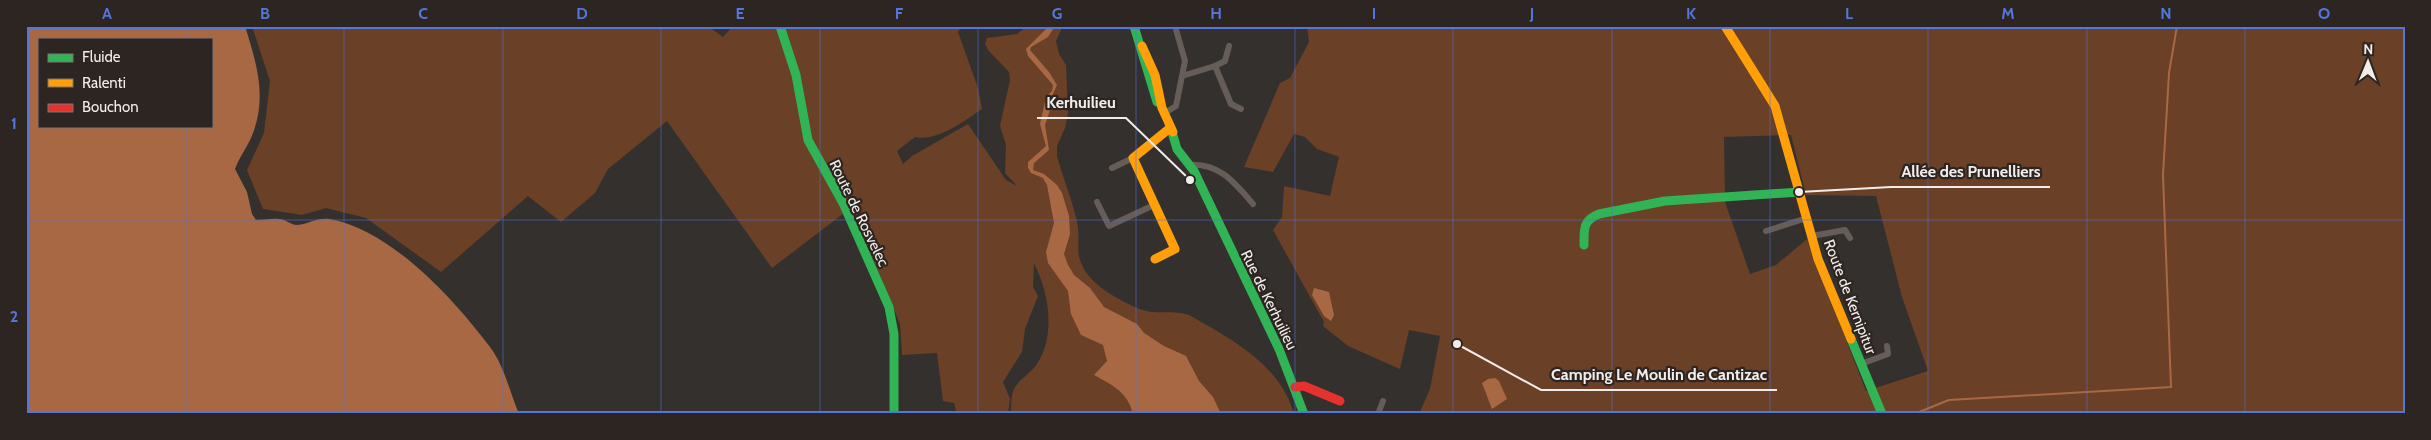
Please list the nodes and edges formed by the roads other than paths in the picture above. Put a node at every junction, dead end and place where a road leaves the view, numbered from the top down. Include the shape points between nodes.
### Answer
1 (780, 26) edge
2 (1134, 26) edge
3 (1175, 26) edge
4 (1725, 26) edge
5 (1229, 46) dead end
6 (1215, 66) junction
7 (1182, 76) junction
8 (1241, 109) dead end
9 (1163, 110) junction
10 (1171, 130) junction
11 (1132, 158) junction
12 (1189, 166) junction
13 (1112, 168) dead end
14 (1800, 192) junction
15 (1097, 202) dead end
16 (1253, 204) dead end
17 (1154, 205) junction
18 (1807, 218) junction
19 (1766, 231) dead end
20 (1812, 236) junction
21 (1850, 238) dead end
22 (1584, 245) dead end
23 (1155, 259) dead end
24 (1887, 346) dead end
25 (1861, 364) junction
26 (1295, 387) junction
27 (1383, 400) dead end
28 (1340, 401) dead end
29 (894, 414) edge
30 (1304, 414) edge
31 (1378, 414) edge
32 (1882, 414) edge

1 - 29 street, Route de Rosvelec via 796,75 808,140 843,204 889,307 894,334
2 - 9 street via 1151,84
3 - 7 street via 1186,60
4 - 14 street, Route de Kernipitur via 1775,106
5 - 6 street via 1225,61
6 - 7 street
6 - 8 street via 1231,104
7 - 9 street via 1176,106
9 - 10 street
10 - 11 street
10 - 12 street, Rue de Kerhuilieu via 1174,142
11 - 13 street
11 - 17 street
12 - 16 street via 1200,164 1229,177
12 - 26 street, Rue de Kerhuilieu
14 - 18 street, Route de Kernipitur
14 - 22 street via 1665,201 1599,214 1584,225
15 - 17 street via 1109,226
17 - 23 street via 1175,249
18 - 19 street
18 - 20 street, Route de Kernipitur
20 - 21 street via 1846,230
20 - 25 street, Route de Kernipitur via 1818,259
24 - 25 street via 1888,354
25 - 32 street, Route de Kernipitur
26 - 28 street via 1304,386
26 - 30 street, Rue de Kerhuilieu
27 - 31 street

